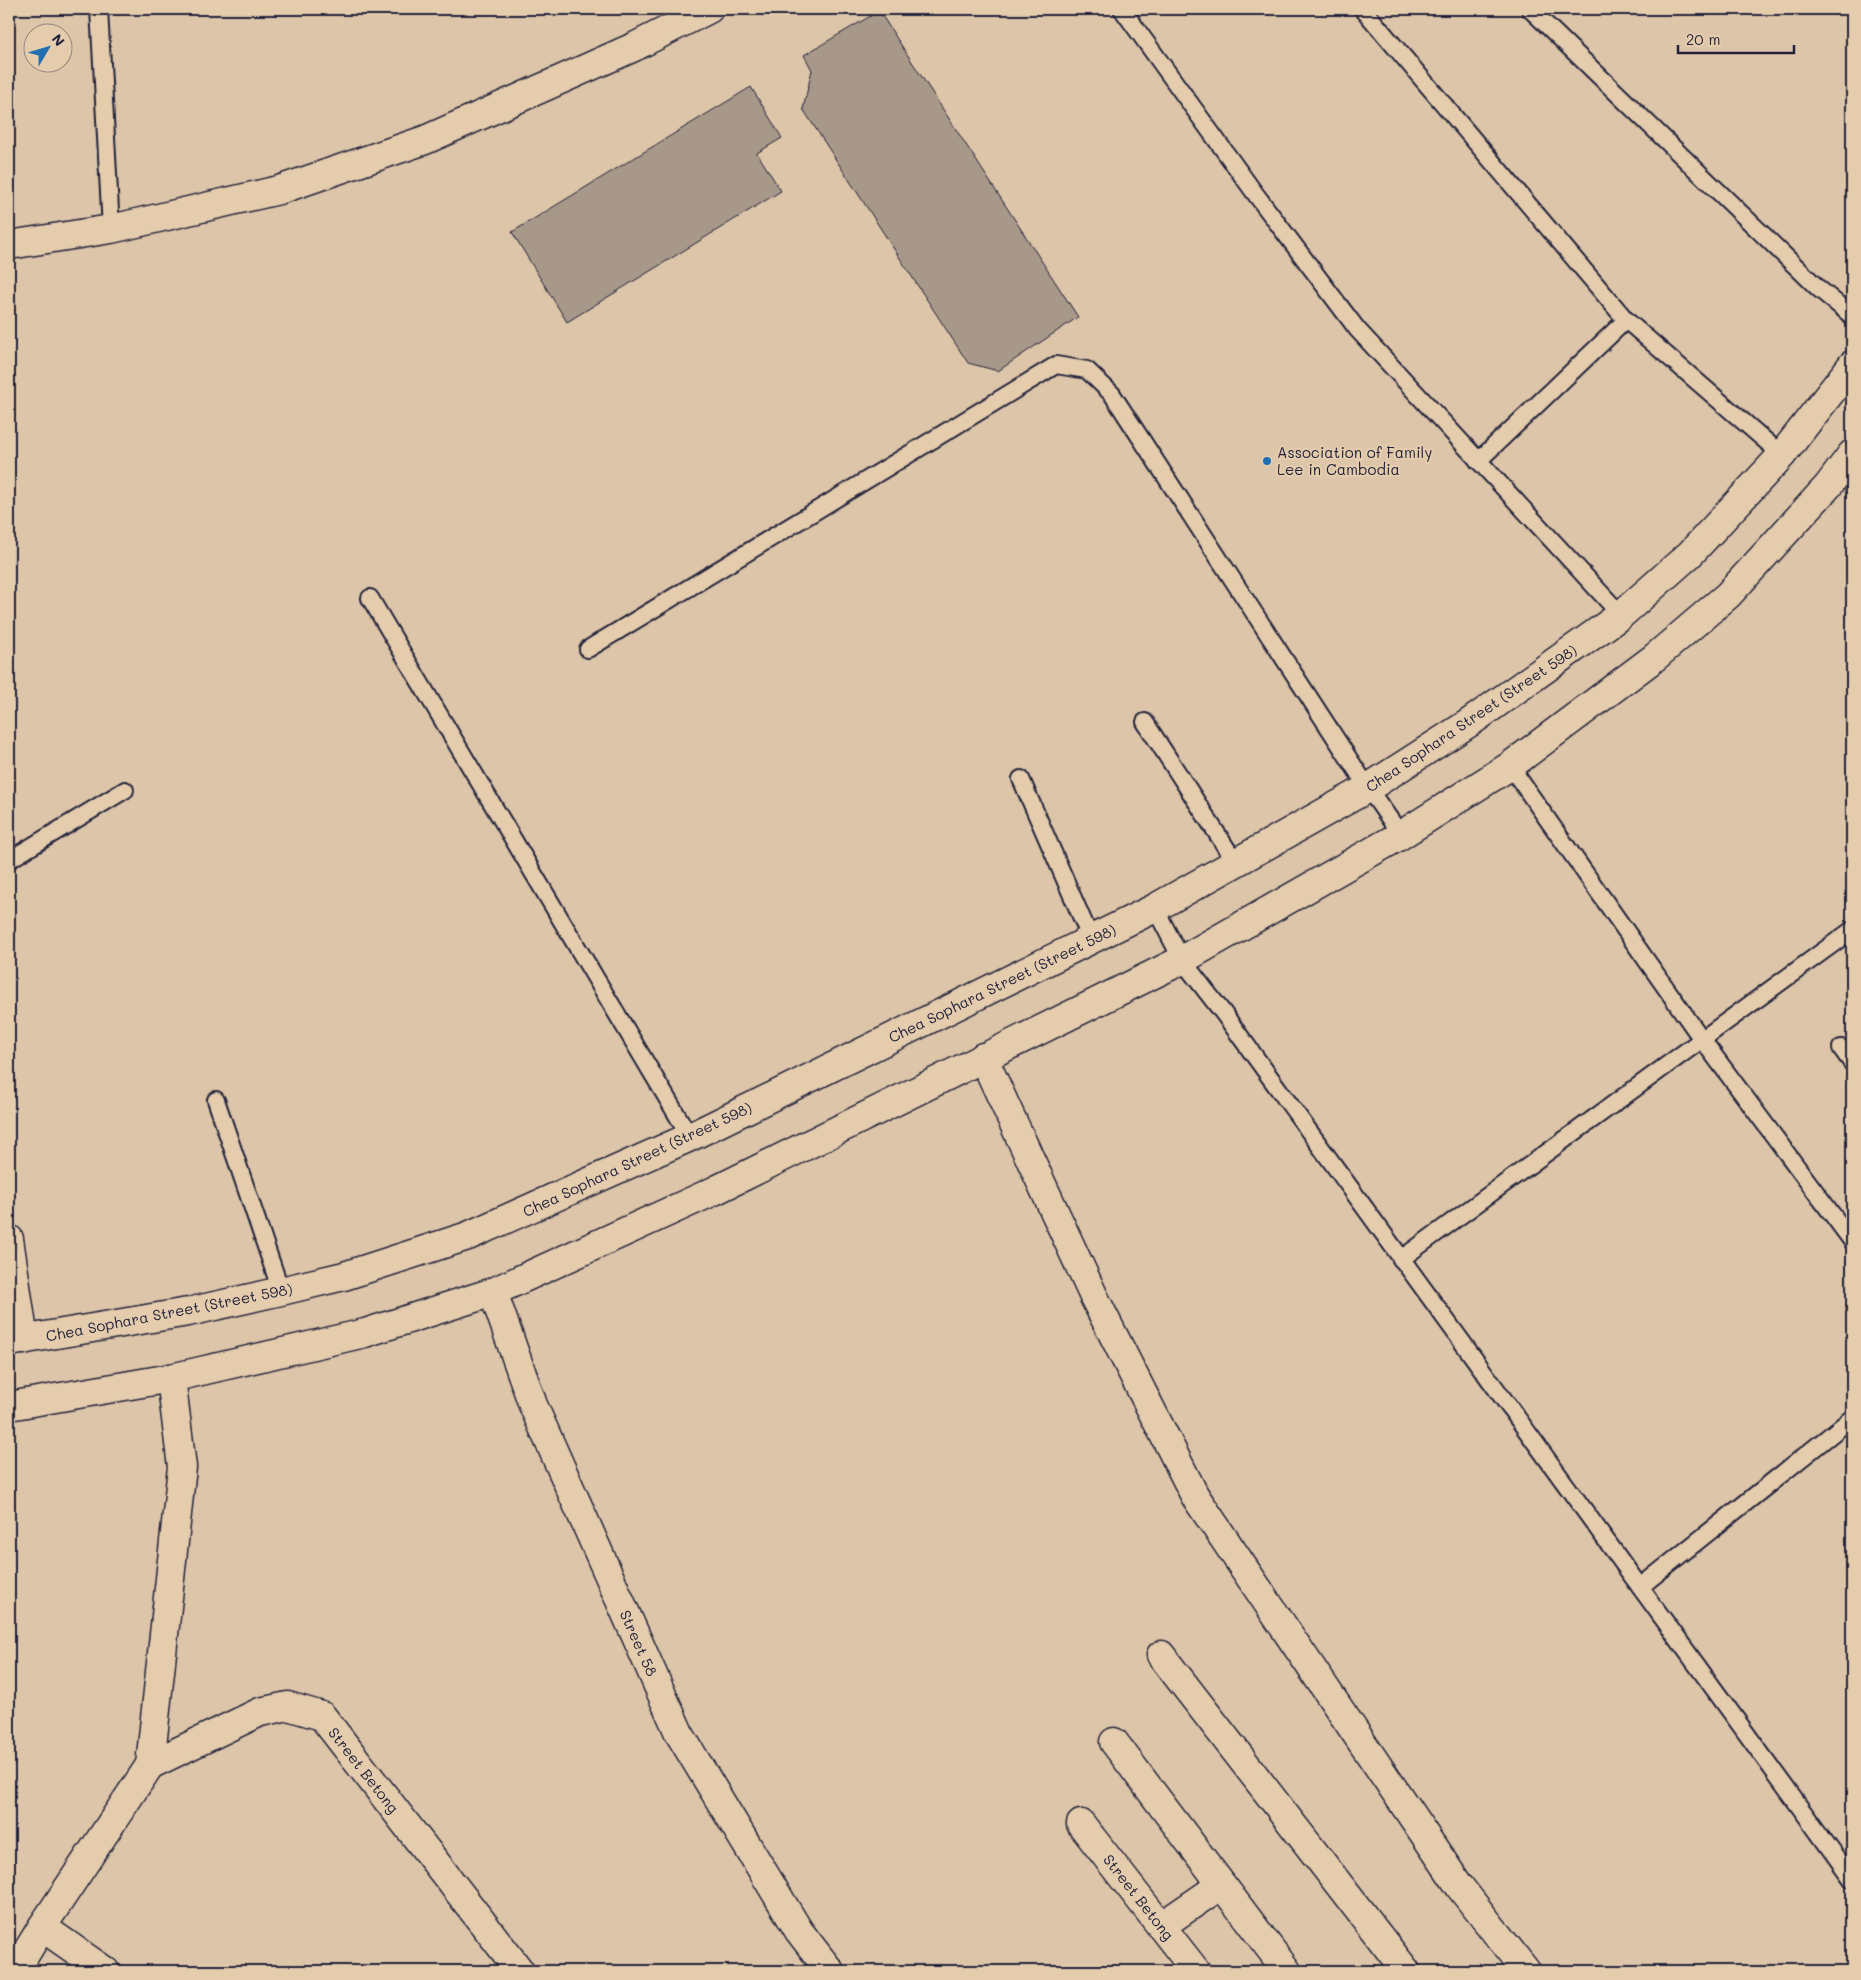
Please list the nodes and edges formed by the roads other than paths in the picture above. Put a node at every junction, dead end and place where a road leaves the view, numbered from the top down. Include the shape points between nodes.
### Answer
1 (99, 9) edge
2 (709, 9) edge
3 (1122, 9) edge
4 (1363, 9) edge
5 (1530, 9) edge
6 (111, 228) junction
7 (9, 245) edge
8 (1852, 316) edge
9 (1626, 320) junction
10 (1852, 365) edge
11 (1852, 454) edge
12 (1782, 455) junction
13 (1478, 460) junction
14 (370, 598) dead end
15 (1621, 615) junction
16 (588, 648) dead end
17 (1145, 722) dead end
18 (1510, 766) junction
19 (1021, 779) dead end
20 (1368, 788) junction
21 (125, 790) dead end
22 (1401, 835) junction
23 (9, 860) edge
24 (1236, 863) junction
25 (1155, 908) junction
26 (1852, 930) edge
27 (1091, 939) junction
28 (1182, 960) junction
29 (1701, 1038) junction
30 (1841, 1048) dead end
31 (983, 1057) junction
32 (1852, 1062) edge
33 (216, 1100) dead end
34 (690, 1137) junction
35 (9, 1239) edge
36 (1852, 1241) edge
37 (1401, 1259) junction
38 (281, 1291) junction
39 (493, 1292) junction
40 (17, 1341) edge
41 (171, 1378) junction
42 (9, 1406) edge
43 (1852, 1418) edge
44 (1640, 1587) junction
45 (1161, 1655) dead end
46 (1114, 1742) dead end
47 (150, 1766) junction
48 (1081, 1824) dead end
49 (1852, 1879) edge
50 (1221, 1885) junction
51 (1161, 1926) junction
52 (42, 1927) junction
53 (15, 1971) edge
54 (105, 1971) edge
55 (520, 1971) edge
56 (830, 1971) edge
57 (1196, 1971) edge
58 (1287, 1971) edge
59 (1406, 1971) edge
60 (1526, 1971) edge

1 - 6 lane
2 - 6 street via 634,48 425,140 279,190
3 - 13 lane via 1357,329
4 - 9 lane
5 - 8 lane via 1818,288
6 - 7 street
9 - 12 lane
9 - 13 lane
10 - 12 street, Chea Sophara Street (Street 598)
11 - 18 street via 1828,486 1728,595 1654,658
12 - 15 street, Chea Sophara Street (Street 598) via 1690,554
13 - 15 lane
14 - 34 lane
15 - 20 street, Chea Sophara Street (Street 598) via 1469,723
16 - 20 lane via 1056,365 1086,370 1112,394
17 - 24 lane
18 - 22 street
18 - 29 lane
19 - 27 lane
20 - 22 lane
20 - 24 street, Chea Sophara Street (Street 598)
21 - 23 lane
22 - 28 street
24 - 25 street, Chea Sophara Street (Street 598)
25 - 27 street, Chea Sophara Street (Street 598)
25 - 28 lane
26 - 29 lane
27 - 34 street, Chea Sophara Street (Street 598)
28 - 31 street
28 - 37 lane
29 - 36 lane
29 - 37 lane
30 - 32 lane
31 - 39 street via 714,1191
31 - 60 street via 1095,1299 1195,1496 1460,1888
33 - 38 lane
34 - 38 street, Chea Sophara Street (Street 598) via 468,1236 344,1276
35 - 40 street
37 - 44 lane
38 - 40 street, Chea Sophara Street (Street 598) via 188,1312
39 - 41 street via 365,1333
39 - 56 street, Street 58 via 533,1405 679,1733 799,1931
41 - 42 street
41 - 47 street via 182,1467
43 - 44 lane
44 - 49 lane
45 - 59 street
46 - 50 street
47 - 52 street
47 - 55 street, Street Betong via 260,1712 288,1706 322,1716
48 - 51 street, Street Betong
50 - 51 street
50 - 58 street
51 - 57 street, Street Betong
52 - 53 street
52 - 54 street

